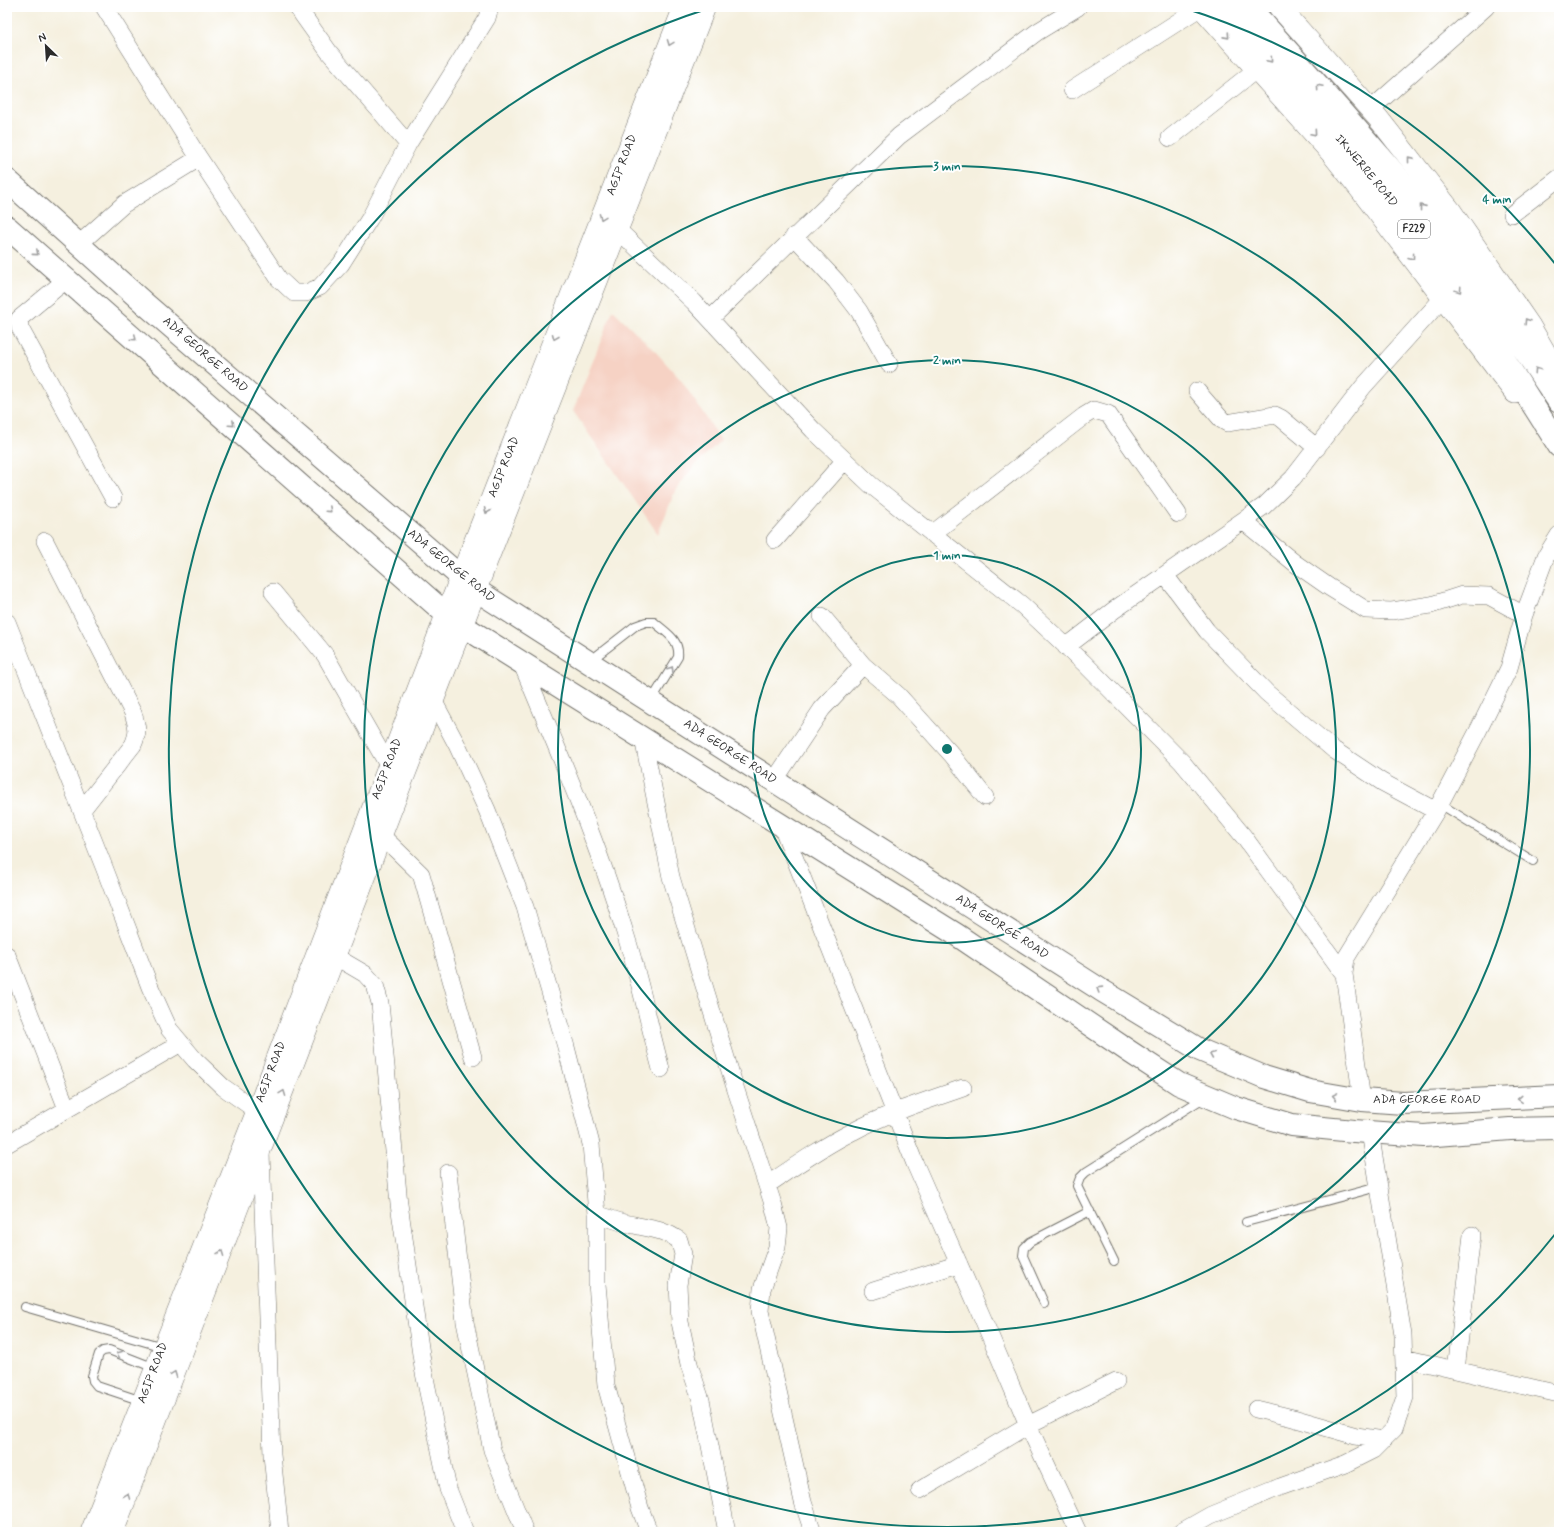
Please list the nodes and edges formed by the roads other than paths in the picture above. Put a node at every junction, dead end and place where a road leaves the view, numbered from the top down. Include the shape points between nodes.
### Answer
1 (104, 7) edge
2 (297, 7) edge
3 (490, 7) edge
4 (684, 7) edge
5 (705, 7) edge
6 (1078, 7) edge
7 (1201, 7) edge
8 (1224, 7) edge
9 (1279, 7) edge
10 (1486, 7) edge
11 (1251, 18) edge
12 (1257, 70) junction
13 (1072, 90) dead end
14 (1370, 110) junction
15 (1170, 138) dead end
16 (408, 144) junction
17 (199, 158) junction
18 (1559, 178) edge
19 (7, 180) edge
20 (1512, 214) dead end
21 (7, 227) edge
22 (618, 230) junction
23 (794, 236) junction
24 (79, 244) junction
25 (67, 279) junction
26 (1443, 298) junction
27 (710, 319) junction
28 (889, 364) dead end
29 (1558, 375) edge
30 (1197, 391) dead end
31 (1559, 402) edge
32 (1540, 416) junction
33 (1559, 446) edge
34 (1317, 448) junction
35 (845, 460) junction
36 (113, 498) dead end
37 (1178, 514) dead end
38 (1243, 521) junction
39 (932, 534) junction
40 (1559, 535) edge
41 (775, 540) dead end
42 (46, 541) dead end
43 (1165, 574) junction
44 (468, 583) junction
45 (273, 592) dead end
46 (1524, 615) junction
47 (822, 616) dead end
48 (454, 620) junction
49 (7, 622) edge
50 (1066, 647) junction
51 (521, 662) junction
52 (589, 662) junction
53 (864, 665) junction
54 (434, 702) junction
55 (651, 702) junction
56 (643, 738) junction
57 (388, 765) junction
58 (774, 781) junction
59 (985, 797) dead end
60 (1438, 808) junction
61 (82, 810) junction
62 (782, 826) junction
63 (382, 836) junction
64 (1533, 861) dead end
65 (7, 955) edge
66 (336, 957) junction
67 (1344, 974) junction
68 (181, 1044) junction
69 (473, 1058) dead end
70 (661, 1069) dead end
71 (963, 1088) dead end
72 (1207, 1096) junction
73 (1559, 1096) edge
74 (1362, 1100) junction
75 (67, 1109) junction
76 (894, 1112) junction
77 (264, 1116) junction
78 (1559, 1128) edge
79 (1370, 1132) junction
80 (7, 1144) edge
81 (261, 1152) junction
82 (448, 1173) dead end
83 (767, 1185) junction
84 (1378, 1187) junction
85 (1090, 1211) junction
86 (597, 1214) junction
87 (1246, 1222) dead end
88 (1472, 1236) dead end
89 (1114, 1261) dead end
90 (959, 1264) junction
91 (873, 1291) dead end
92 (1044, 1303) dead end
93 (25, 1307) dead end
94 (163, 1347) junction
95 (1404, 1358) junction
96 (155, 1368) junction
97 (1456, 1370) junction
98 (1116, 1381) dead end
99 (1559, 1394) edge
100 (142, 1401) junction
101 (1256, 1410) dead end
102 (1028, 1425) junction
103 (1384, 1440) junction
104 (920, 1490) dead end
105 (91, 1532) edge
106 (113, 1532) edge
107 (280, 1532) edge
108 (466, 1532) edge
109 (525, 1532) edge
110 (650, 1532) edge
111 (727, 1532) edge
112 (813, 1532) edge
113 (1078, 1532) edge
114 (1182, 1532) edge

1 - 17 street
2 - 16 street via 329,52
3 - 16 street via 487,18
4 -> 44 street, AGIP ROAD
5 - 22 street, AGIP ROAD
6 - 23 street via 1037,32 899,136
7 -> 12 street
7 - 13 street
8 - 11 main road, IKWERRE ROAD / F229
9 - 14 street
10 - 14 street
31 -> 11 main road, IKWERRE ROAD / F229 via 1434,221 1374,150
11 -> 32 main road, IKWERRE ROAD / F229 via 1352,154 1422,239 1474,312
12 - 15 street
12 -> 26 street via 1359,188
29 -> 14 street via 1530,326 1451,211
16 - 17 street via 370,218 341,264 320,287 306,294 294,293 279,279
17 - 24 street via 124,204
18 - 20 street
19 - 24 main road, ADA GEORGE ROAD
21 -> 25 main road
22 - 27 street
22 - 44 street, AGIP ROAD
23 - 27 street
23 - 28 street via 836,281 859,311
24 - 44 main road, ADA GEORGE ROAD
25 - 36 street via 19,319 20,328
25 -> 48 main road
26 - 32 street via 1516,393
26 - 34 street via 1363,387
27 - 35 street via 813,430
30 - 34 street via 1227,423 1275,415
32 - 33 main road, IKWERRE ROAD / F229
34 - 38 street via 1294,478 1264,506
35 - 39 street via 871,485
35 - 41 street
37 - 39 street via 1108,414 1094,410
38 - 43 street
38 - 46 street via 1296,564 1366,610 1392,612 1431,605 1462,595 1489,596
39 - 50 street via 1022,605
40 - 46 street via 1546,556
42 - 61 street via 133,713 137,727 133,745
43 - 50 street
43 - 60 street via 1207,631 1273,698 1334,750 1382,782
44 - 48 street, AGIP ROAD
44 - 52 main road, ADA GEORGE ROAD
45 - 57 street via 325,655
46 - 60 street via 1509,668
47 - 53 street
48 - 51 main road
48 - 54 street, AGIP ROAD
48 - 57 street, AGIP ROAD
49 - 61 street
50 - 67 street via 1182,762 1244,837
51 - 56 main road
51 - 70 street via 597,851 624,930
52 - 55 main road, ADA GEORGE ROAD
55 -> 52 lane via 678,657 679,650 677,642 654,622 635,626
53 - 58 street via 822,708
53 - 59 street via 898,695 952,755
54 - 63 street, AGIP ROAD
54 - 86 street via 487,810 525,908 566,1047 591,1144
55 - 58 main road, ADA GEORGE ROAD
56 - 62 main road
56 - 83 street via 671,877
57 - 77 street, AGIP ROAD
74 -> 58 main road, ADA GEORGE ROAD via 1310,1091 1264,1077 1200,1050 1101,990
60 - 64 lane
60 - 67 street via 1346,958
61 - 68 street via 150,987 169,1029
62 - 72 main road via 957,935 1179,1084
62 - 76 street
63 - 66 street, AGIP ROAD
63 - 69 street via 421,874
65 - 75 street
77 -> 66 street, AGIP ROAD
66 - 108 street via 365,974 375,985 380,1003 400,1204 422,1368 448,1489
67 - 74 street
68 - 75 street
68 - 77 street via 223,1087
71 - 76 street
72 - 79 main road via 1236,1108 1292,1124
72 - 85 lane via 1086,1172 1080,1178 1078,1186
73 -> 74 main road, ADA GEORGE ROAD via 1403,1102
75 - 80 street
76 - 83 street via 816,1152
76 - 90 street via 914,1164
77 - 81 street, AGIP ROAD
77 - 94 street, AGIP ROAD
78 - 79 main road via 1424,1136
79 - 84 street
106 -> 81 street, AGIP ROAD
81 - 107 street via 272,1455
82 - 109 street via 465,1322 492,1450
83 - 112 street via 779,1228 777,1247 762,1289 760,1311 803,1502
84 - 87 lane
84 - 95 street
85 - 89 lane
85 - 92 lane via 1030,1242 1024,1248 1023,1256
86 - 110 street via 597,1284 606,1385 640,1508
86 - 111 street via 653,1228 679,1240 683,1254 678,1285 680,1322 689,1364 701,1400
88 - 97 street
90 - 91 street
90 - 102 street
93 - 94 lane
94 - 96 street, AGIP ROAD
95 - 97 street
95 - 103 street via 1405,1397 1394,1429
96 - 100 street, AGIP ROAD
96 -> 100 lane via 108,1350 99,1354 92,1376 97,1386
97 - 99 street
98 - 102 street
100 - 105 street, AGIP ROAD
101 - 103 street via 1356,1436
102 - 104 street
102 - 113 street
103 - 114 street via 1374,1450 1345,1464 1218,1512

